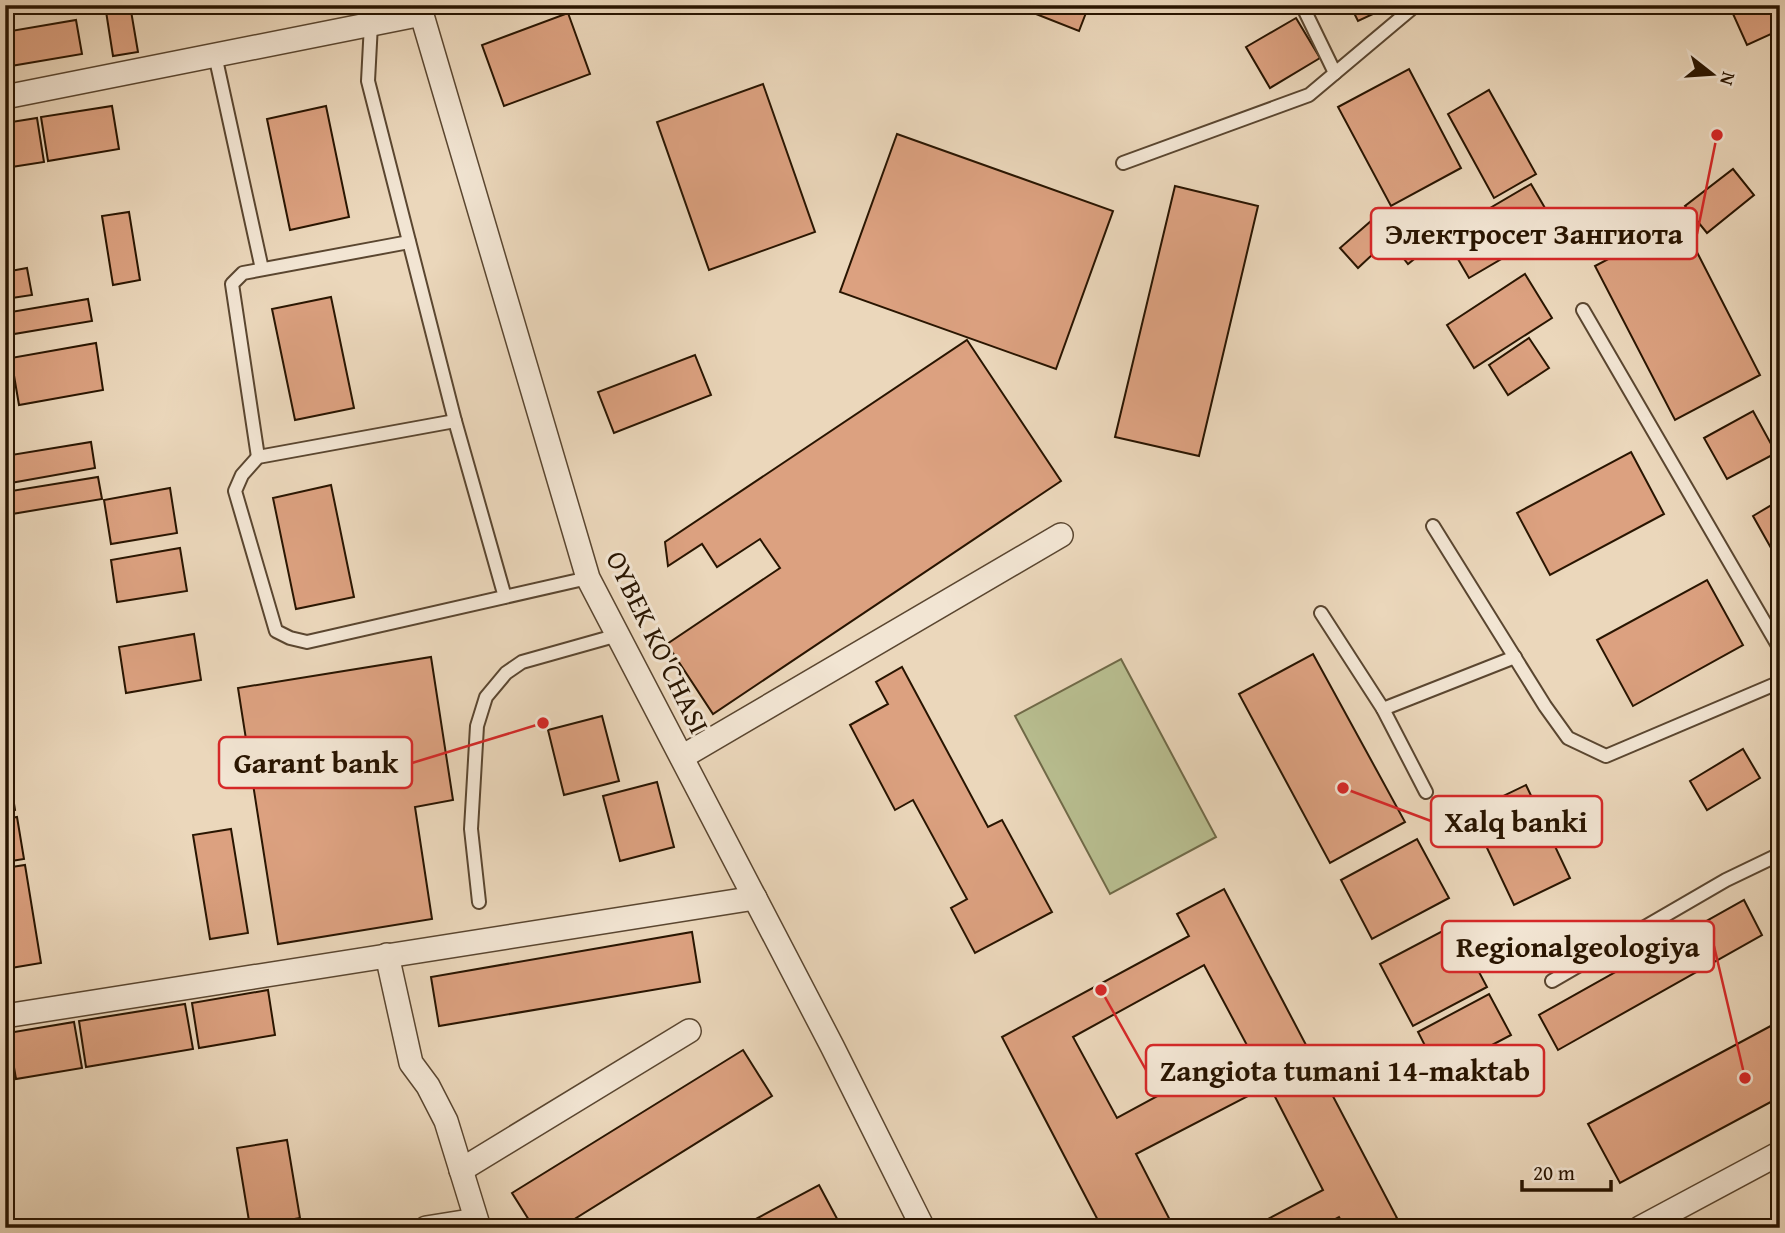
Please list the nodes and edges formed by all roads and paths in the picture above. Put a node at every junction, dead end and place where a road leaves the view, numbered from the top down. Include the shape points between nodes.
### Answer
1 (1303, 5) edge
2 (1416, 5) edge
3 (420, 10) edge
4 (371, 24) junction
5 (215, 55) junction
6 (1335, 74) junction
7 (5, 97) edge
8 (1123, 163) dead end
9 (409, 243) junction
10 (262, 270) junction
11 (1583, 310) dead end
12 (455, 421) junction
13 (258, 457) junction
14 (1433, 526) dead end
15 (1061, 535) dead end
16 (588, 578) junction
17 (505, 597) junction
18 (1321, 613) dead end
19 (618, 635) junction
20 (1780, 649) edge
21 (1515, 657) junction
22 (1780, 682) edge
23 (1383, 709) junction
24 (682, 757) junction
25 (1426, 792) dead end
26 (1780, 854) edge
27 (755, 898) junction
28 (479, 902) dead end
29 (387, 955) junction
30 (1552, 981) dead end
31 (5, 1016) edge
32 (689, 1031) dead end
33 (1780, 1153) edge
34 (461, 1170) junction
35 (478, 1224) edge
36 (1649, 1226) edge
37 (426, 1228) edge
38 (923, 1228) edge

1 - 6 lane
2 - 6 lane
3 - 4 street
3 - 16 street, OYBEK KO'CHASI
4 - 5 street
4 - 9 lane via 368,81
5 - 7 street
5 - 10 lane
6 - 8 lane via 1308,95
9 - 10 lane
9 - 12 lane
10 - 13 lane via 243,273 232,285
11 - 20 lane
12 - 13 lane
12 - 17 lane
13 - 17 lane via 235,491 276,631 307,642
14 - 21 lane
15 - 24 street
16 - 17 lane
16 - 19 street, OYBEK KO'CHASI
18 - 23 lane
19 - 24 street, OYBEK KO'CHASI
19 - 28 lane via 522,662 486,697 477,726 471,829
21 - 22 lane via 1568,738 1606,756
21 - 23 lane
23 - 25 lane
24 - 27 street, OYBEK KO'CHASI
26 - 30 lane via 1726,880
27 - 29 street
27 - 38 street, OYBEK KO'CHASI
29 - 31 street
29 - 34 street via 411,1063 446,1121
32 - 34 street
33 - 36 street
34 - 35 street
35 - 37 street

